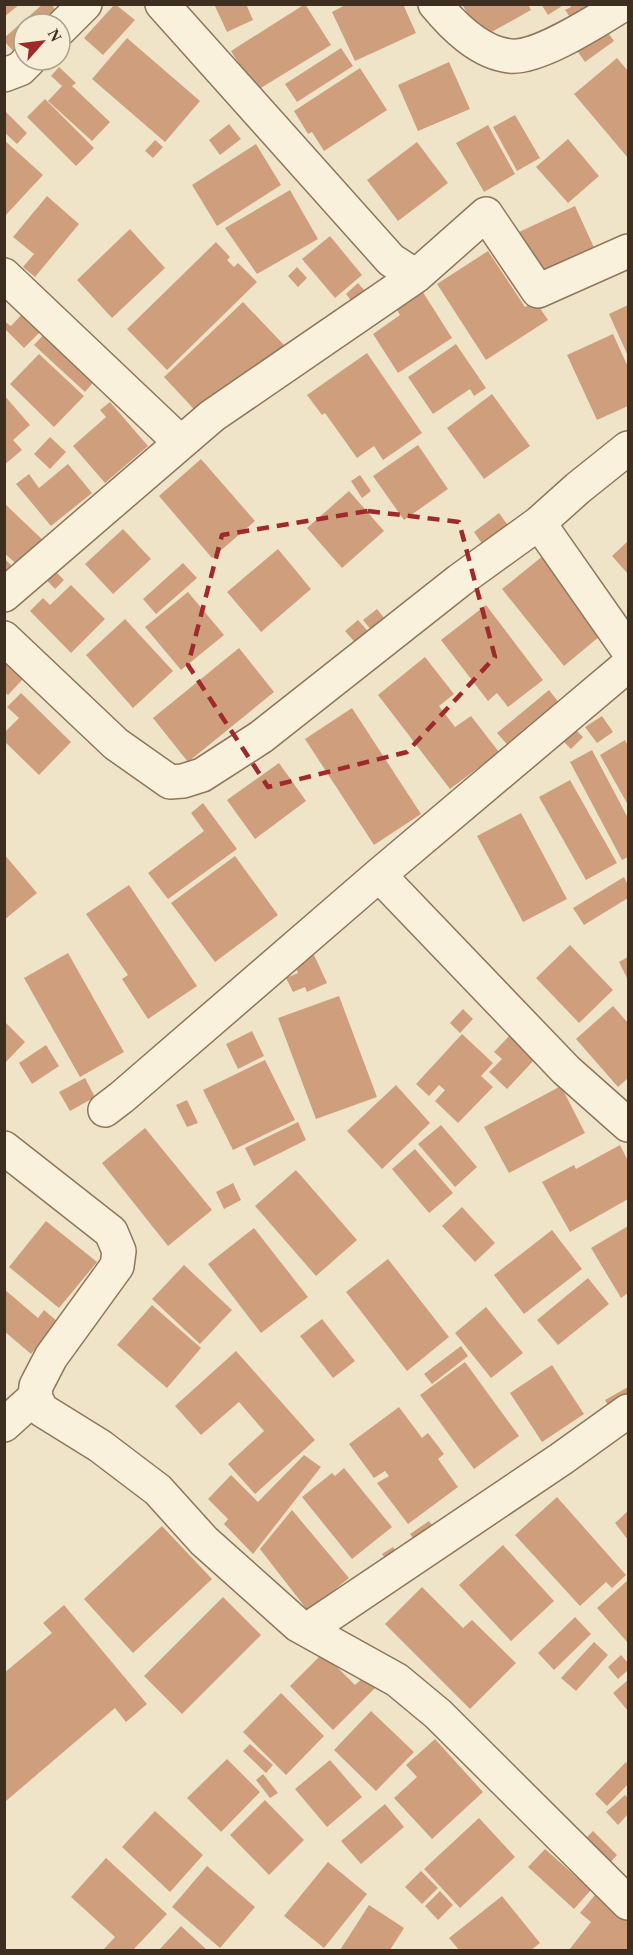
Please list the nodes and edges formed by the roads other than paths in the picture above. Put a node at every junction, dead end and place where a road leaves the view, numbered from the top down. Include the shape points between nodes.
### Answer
1 (85, 4) edge
2 (162, 4) edge
3 (435, 4) edge
4 (624, 4) edge
5 (72, 17) edge
6 (628, 251) edge
7 (4, 275) edge
8 (416, 276) junction
9 (180, 442) junction
10 (628, 448) edge
11 (539, 524) junction
12 (4, 595) edge
13 (4, 638) edge
14 (628, 650) edge
15 (628, 665) edge
16 (379, 875) junction
17 (105, 1110) dead end
18 (628, 1125) edge
19 (4, 1148) edge
20 (35, 1397) junction
21 (628, 1411) edge
22 (4, 1425) edge
23 (307, 1630) junction
24 (628, 1903) edge

1 - 5 street
2 - 8 street via 391,260
3 - 4 street via 453,26 492,52 524,56 570,37
6 - 8 street via 538,291 486,214
7 - 9 street
8 - 9 street
9 - 12 street
10 - 11 street
11 - 13 street via 460,580 261,737 202,775 183,782 170,782 116,744
11 - 14 street
15 - 16 street
16 - 17 street
16 - 18 street via 566,1070
19 - 20 street via 111,1233 119,1251 117,1266 51,1357 36,1386
20 - 22 street
20 - 23 street via 42,1410 100,1446 158,1490 204,1541
21 - 23 street
23 - 24 street via 398,1680 430,1707

